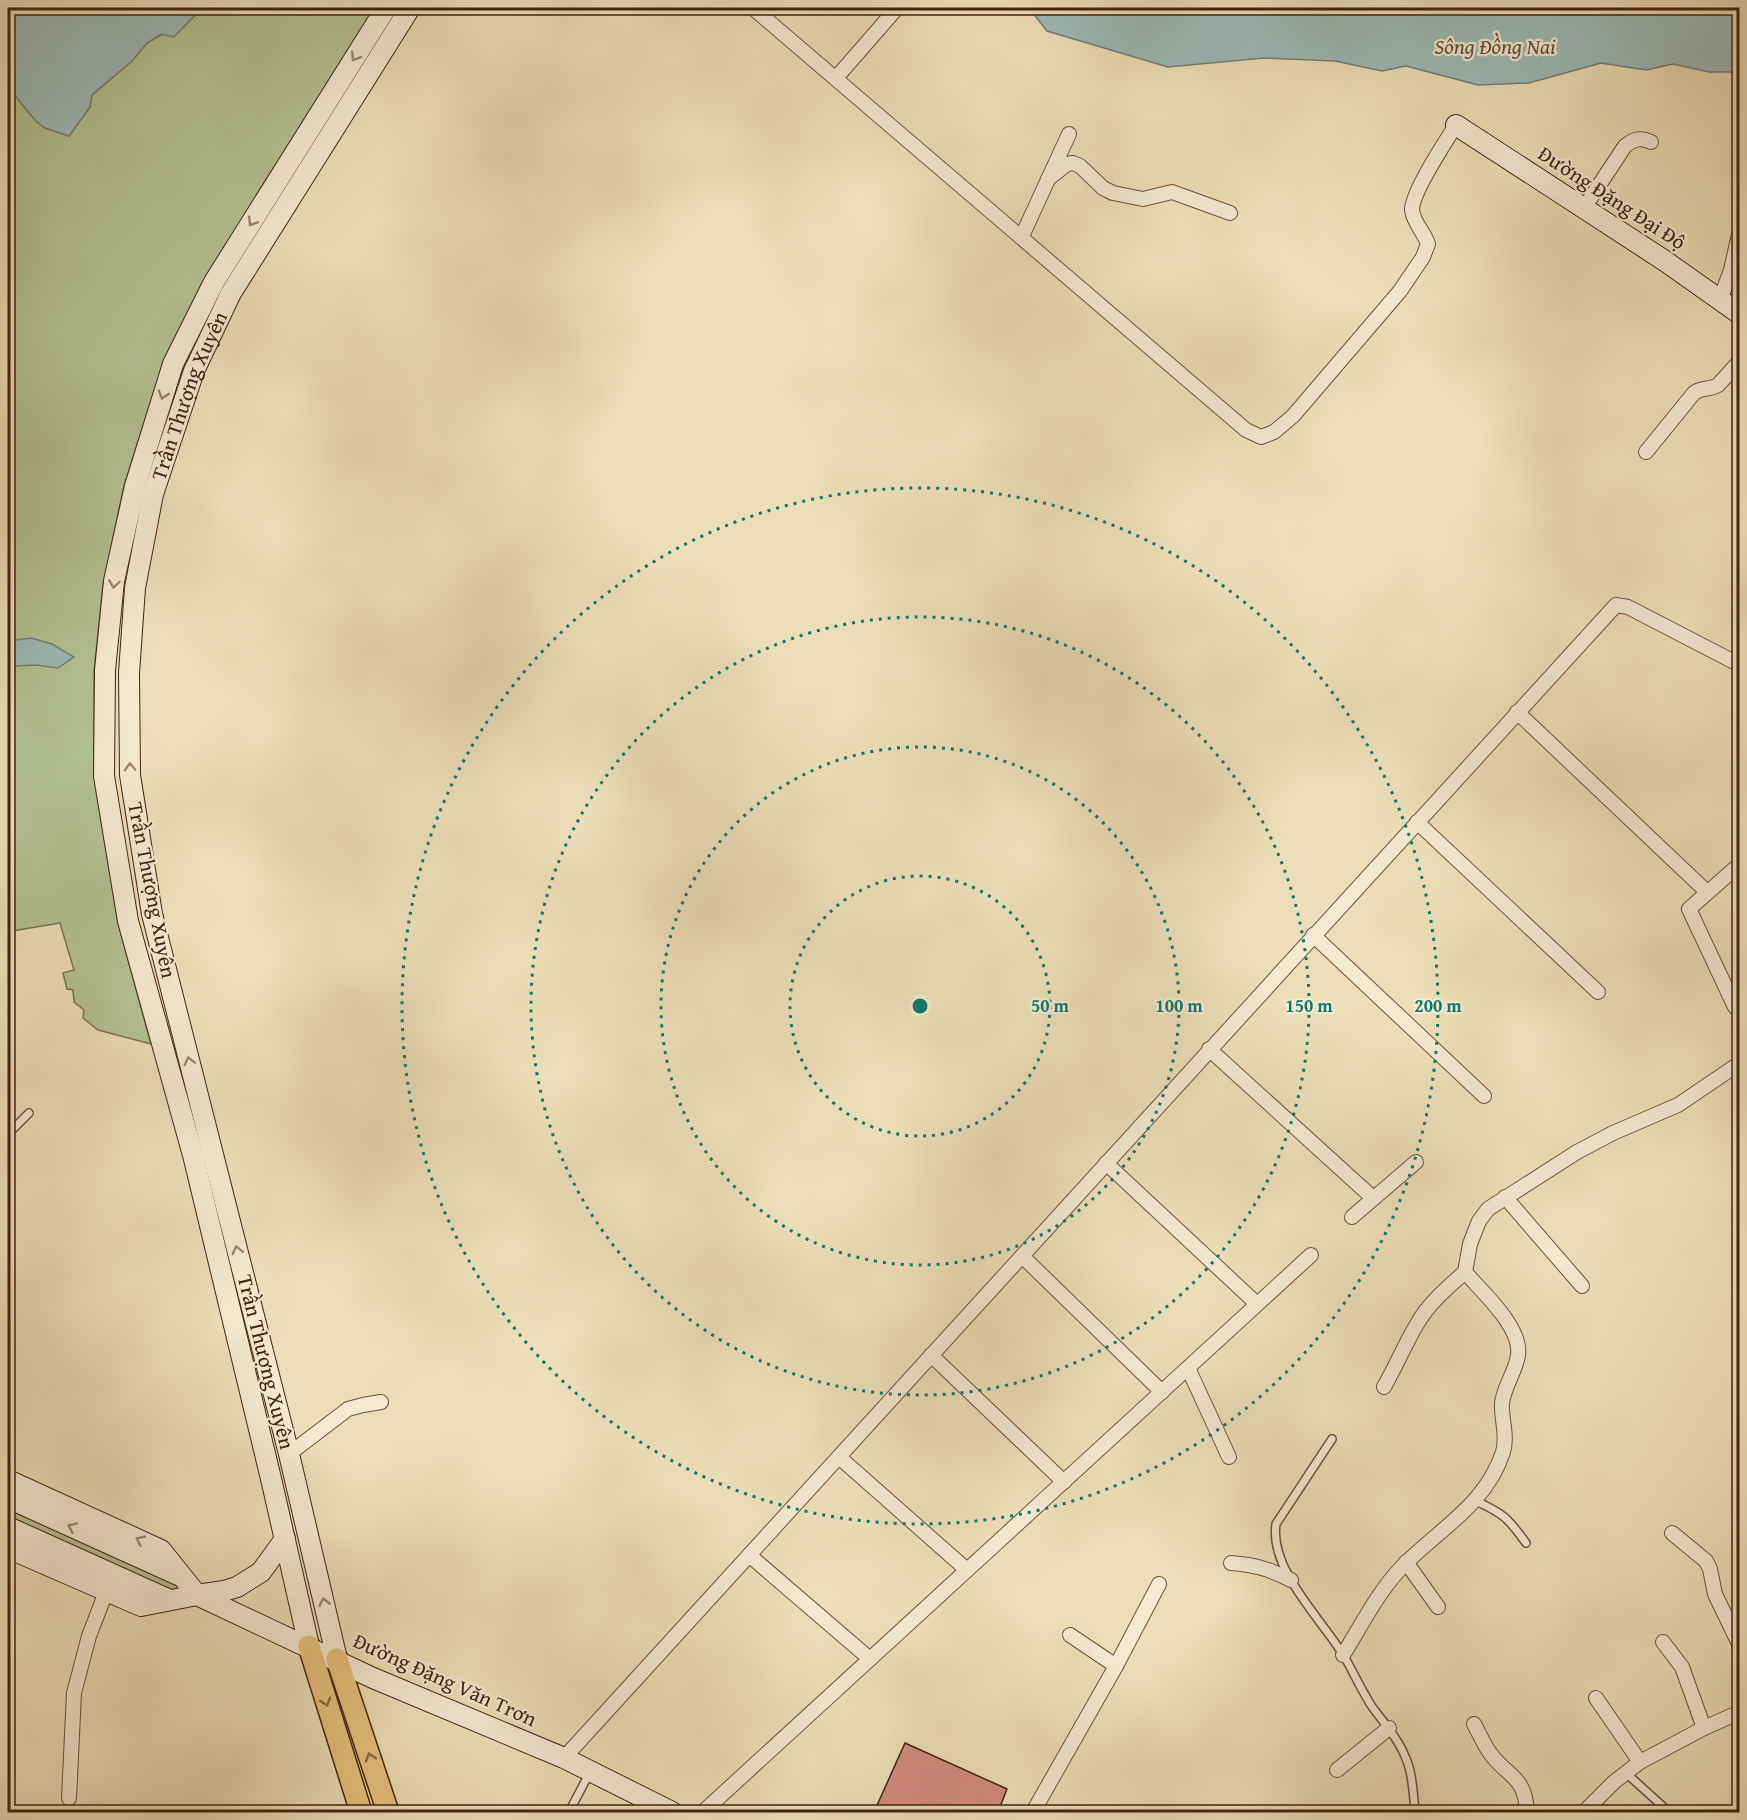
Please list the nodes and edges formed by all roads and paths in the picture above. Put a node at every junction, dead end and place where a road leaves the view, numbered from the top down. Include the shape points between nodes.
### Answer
1 (386, 8) edge
2 (410, 8) edge
3 (753, 8) edge
4 (897, 8) edge
5 (836, 78) junction
6 (1456, 125) joint
7 (1069, 134) dead end
8 (1651, 142) dead end
9 (1048, 179) junction
10 (1584, 208) junction
11 (1230, 213) dead end
12 (1740, 230) edge
13 (1022, 236) junction
14 (1719, 300) junction
15 (1740, 314) edge
16 (1740, 361) edge
17 (1646, 452) dead end
18 (1740, 665) edge
19 (1517, 712) junction
20 (1417, 822) junction
21 (1740, 864) edge
22 (1707, 892) junction
23 (1313, 935) junction
24 (1598, 992) dead end
25 (1737, 1012) edge
26 (1209, 1049) junction
27 (1740, 1063) edge
28 (1484, 1096) dead end
29 (29, 1113) dead end
30 (8, 1134) edge
31 (1416, 1162) dead end
32 (1106, 1163) junction
33 (1505, 1197) junction
34 (1373, 1198) junction
35 (1352, 1217) dead end
36 (1311, 1255) dead end
37 (1022, 1256) junction
38 (1465, 1272) junction
39 (1582, 1286) dead end
40 (1257, 1304) junction
41 (931, 1355) junction
42 (1188, 1368) junction
43 (1384, 1387) dead end
44 (1162, 1392) junction
45 (381, 1402) dead end
46 (1332, 1439) dead end
47 (289, 1454) junction
48 (838, 1457) junction
49 (1228, 1457) dead end
50 (8, 1480) edge
51 (1064, 1482) junction
52 (8, 1498) edge
53 (1476, 1501) junction
54 (8, 1527) edge
55 (1672, 1533) dead end
56 (285, 1539) junction
57 (1526, 1544) dead end
58 (8, 1548) edge
59 (749, 1555) junction
60 (1406, 1562) junction
61 (1231, 1563) dead end
62 (967, 1570) junction
63 (183, 1577) junction
64 (1291, 1580) junction
65 (1160, 1584) dead end
66 (106, 1592) junction
67 (197, 1594) junction
68 (170, 1600) junction
69 (1438, 1607) dead end
70 (1070, 1635) dead end
71 (1663, 1642) dead end
72 (309, 1646) junction
73 (1740, 1646) edge
74 (1343, 1655) junction
75 (337, 1659) junction
76 (870, 1659) junction
77 (1116, 1666) junction
78 (1596, 1698) dead end
79 (1740, 1712) edge
80 (1474, 1724) dead end
81 (1389, 1728) junction
82 (1704, 1728) junction
83 (564, 1758) junction
84 (1640, 1762) junction
85 (1337, 1770) dead end
86 (590, 1772) junction
87 (1626, 1773) junction
88 (69, 1798) dead end
89 (362, 1812) edge
90 (388, 1812) edge
91 (569, 1812) edge
92 (672, 1812) edge
93 (703, 1812) edge
94 (1033, 1812) edge
95 (1415, 1812) edge
96 (1527, 1812) edge
97 (1584, 1812) edge
98 (1670, 1812) edge

1 -> 56 main road, Trần Thượng Xuyên via 214,282 173,364 135,486 114,581 105,670 104,776 128,921 193,1155
47 -> 2 main road, Trần Thượng Xuyên via 152,914 130,775 129,673 135,588 153,494 194,371 226,303
3 - 5 street
4 - 5 street
5 - 13 street
6 - 10 main road, Đường Đặng Đại Độ
6 - 13 street via 1426,174 1412,208 1414,220 1428,244 1424,256 1400,291 1293,416 1274,432 1261,436 1246,430
7 - 9 street
8 - 10 street via 1643,138 1625,146
9 - 11 street via 1073,163 1113,193 1143,199 1172,192
9 - 13 street
10 - 14 main road, Đường Đặng Đại Độ
12 - 14 street
14 - 15 main road, Đường Đặng Đại Độ
16 - 17 street via 1718,385 1694,393
18 - 19 street via 1628,607 1616,605
19 - 20 street
19 - 22 street
20 - 23 street
20 - 24 street
21 - 22 street
22 - 25 street via 1689,909
23 - 26 street
23 - 28 street
26 - 32 street
26 - 34 street
27 - 33 street via 1678,1105 1577,1152
29 - 30 lane
31 - 34 street
32 - 37 street
32 - 40 street
33 - 38 street via 1479,1221
33 - 39 street
34 - 35 street
36 - 40 street
37 - 41 street
37 - 44 street
38 - 43 street via 1437,1297 1418,1322
38 - 53 street via 1511,1326 1518,1354 1503,1399 1504,1450
40 - 42 street
41 - 48 street
41 - 51 street
42 - 44 street
42 - 49 street
44 - 51 street
45 - 47 street via 348,1409
46 - 64 lane via 1276,1524 1278,1550
75 -> 47 main road, Trần Thượng Xuyên
48 - 59 street
48 - 62 street
63 -> 50 main road, Đường Đặng Văn Trơn via 161,1550
51 - 62 street
63 -> 52 main road, Đường Đặng Văn Trơn
53 - 57 lane via 1500,1512
53 - 60 street
54 - 68 main road
55 - 73 street via 1706,1561 1715,1594
56 - 67 main road via 261,1572 249,1580 225,1592
56 - 72 main road, Trần Thượng Xuyên
58 - 66 main road
59 - 76 street
59 - 83 street
60 - 69 street
60 - 74 street
61 - 64 street via 1262,1567
62 - 76 street
63 - 67 main road, Đường Đặng Văn Trơn
64 - 74 lane
65 - 77 street
66 - 68 main road via 141,1606
66 - 88 street via 74,1693
67 - 68 main road
67 - 72 main road, Đường Đặng Văn Trơn
70 - 77 street
71 - 82 street via 1682,1667
72 - 75 main road, Đường Đặng Văn Trơn
72 -> 89 main road, Trần Thượng Xuyên
74 - 81 lane via 1372,1707
75 - 83 main road, Đường Đặng Văn Trơn
90 -> 75 main road, Trần Thượng Xuyên
76 - 93 street
77 - 94 street
78 - 84 street
79 - 82 street
80 - 96 street via 1490,1754 1519,1782
81 - 85 street
81 - 95 lane via 1412,1777
82 - 84 street
83 - 86 main road, Đường Đặng Văn Trơn
84 - 87 street
86 - 91 lane
86 - 92 main road, Đường Đặng Văn Trơn
87 - 97 street
87 - 98 lane

